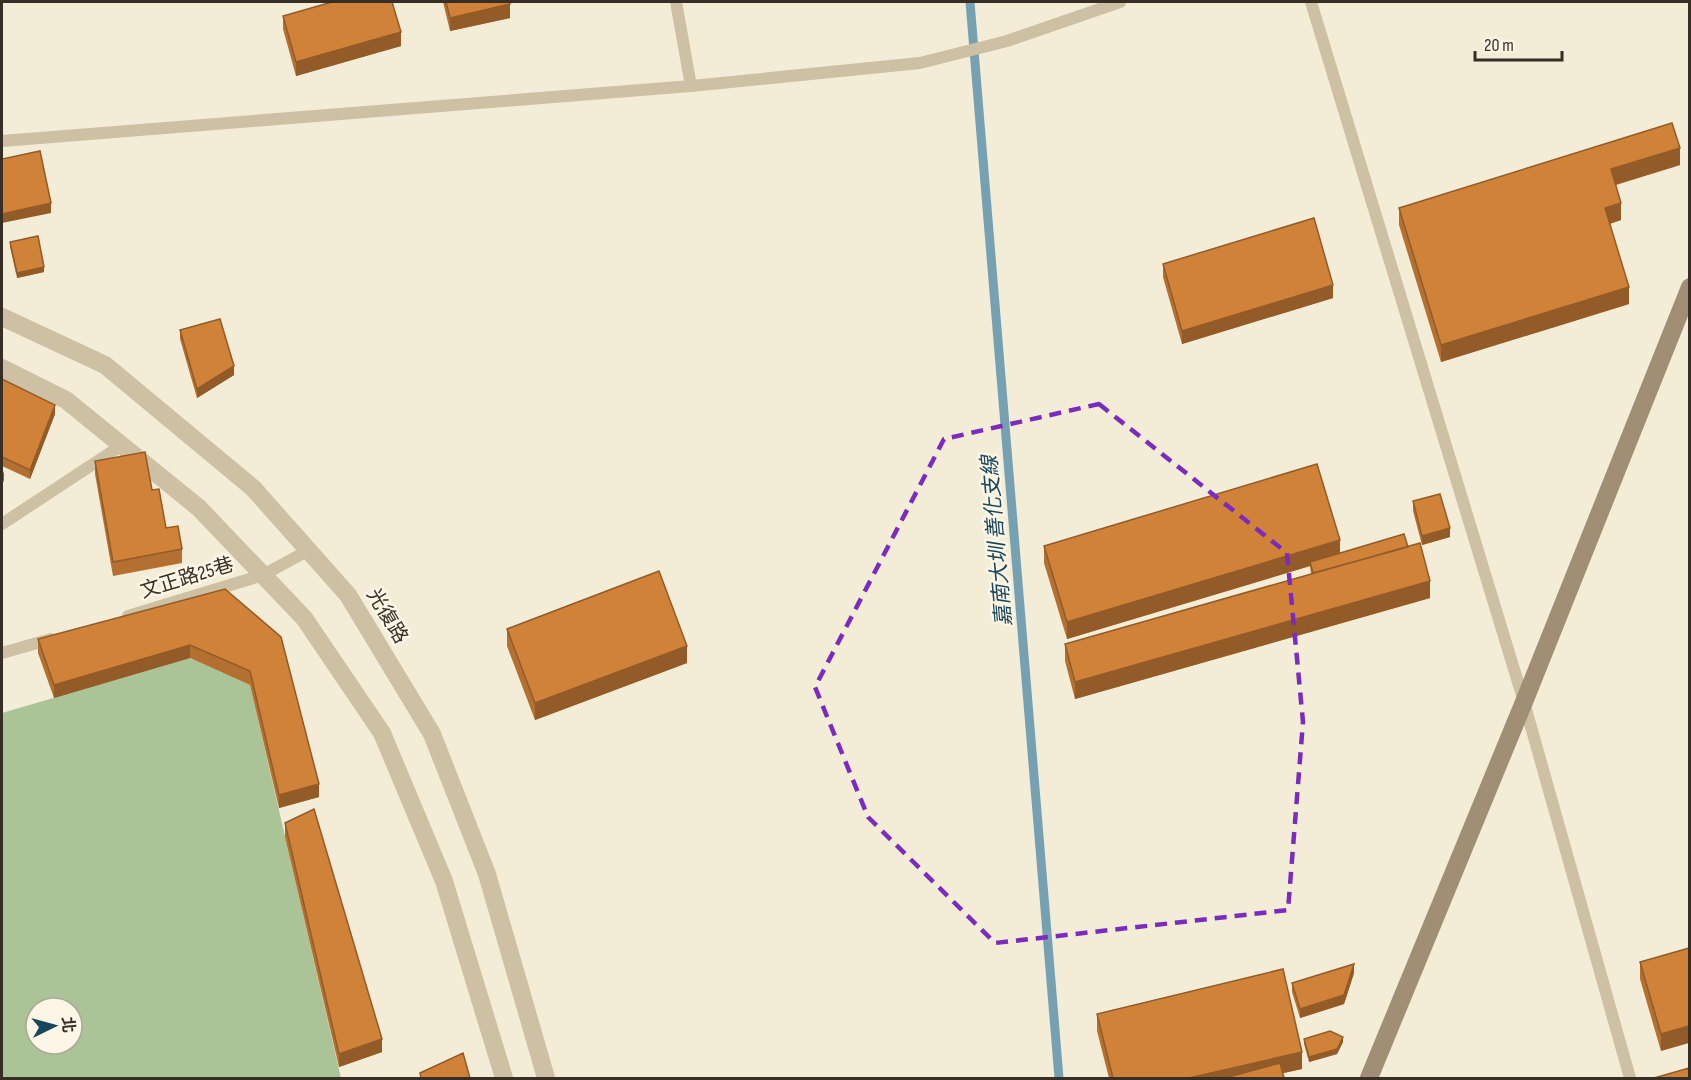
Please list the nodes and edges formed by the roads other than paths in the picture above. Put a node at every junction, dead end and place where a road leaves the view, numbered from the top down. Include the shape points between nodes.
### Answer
1 (676, 2) edge
2 (1120, 2) edge
3 (1311, 2) edge
4 (691, 86) junction
5 (2, 141) edge
6 (1689, 287) edge
7 (2, 317) edge
8 (2, 368) edge
9 (122, 445) junction
10 (2, 524) edge
11 (309, 550) junction
12 (263, 575) junction
13 (115, 620) edge
14 (58, 636) edge
15 (2, 653) edge
16 (1524, 702) junction
17 (504, 1078) edge
18 (546, 1078) edge
19 (1369, 1078) edge
20 (1630, 1078) edge

1 - 4 lane
2 - 4 lane via 988,46 920,63
3 - 16 lane
4 - 5 lane
6 - 16 street
7 - 11 street, 光復路 via 105,365 253,488
8 - 9 street via 66,400
9 - 10 lane
9 - 12 street via 200,508
11 - 12 lane, 文正路25巷
11 - 18 street, 光復路 via 348,595 432,734 487,874
12 - 13 lane, 文正路25巷
12 - 17 street via 304,618 382,733 444,880
14 - 15 lane
16 - 19 street
16 - 20 lane

